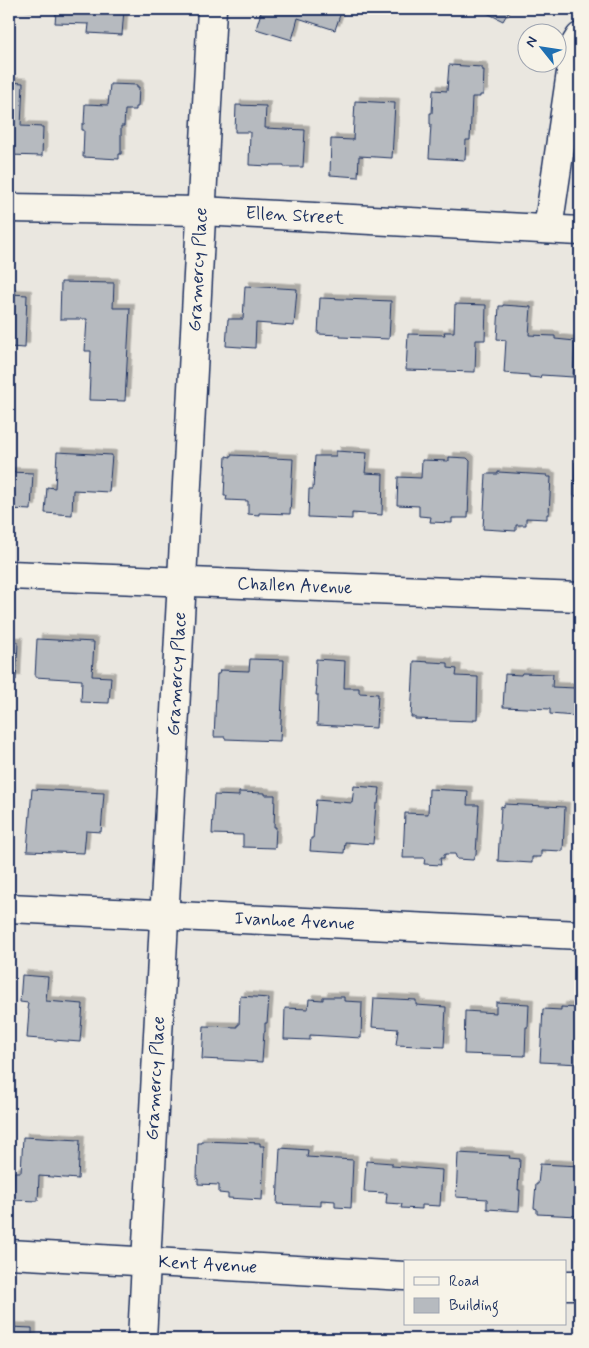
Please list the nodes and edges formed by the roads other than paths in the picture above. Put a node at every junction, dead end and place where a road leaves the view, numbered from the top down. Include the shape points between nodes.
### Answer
1 (212, 9) edge
2 (580, 37) edge
3 (9, 208) edge
4 (201, 212) junction
5 (548, 229) junction
6 (580, 231) edge
7 (9, 575) edge
8 (182, 582) junction
9 (580, 597) edge
10 (9, 908) edge
11 (164, 916) junction
12 (580, 935) edge
13 (9, 1254) edge
14 (146, 1262) junction
15 (404, 1276) edge
16 (566, 1285) edge
17 (580, 1286) edge
18 (142, 1339) edge

1 - 4 street, Gramercy Place
2 - 5 street via 575,45
3 - 4 street, Ellen Street
4 - 5 street, Ellen Street
4 - 8 street, Gramercy Place
5 - 6 street, Ellen Street
7 - 8 street, Challen Avenue
8 - 9 street, Challen Avenue
8 - 11 street, Gramercy Place
10 - 11 street, Ivanhoe Avenue
11 - 12 street, Ivanhoe Avenue
11 - 14 street, Gramercy Place
13 - 14 street, Kent Avenue
14 - 15 street, Kent Avenue
14 - 18 street, Gramercy Place
16 - 17 street

